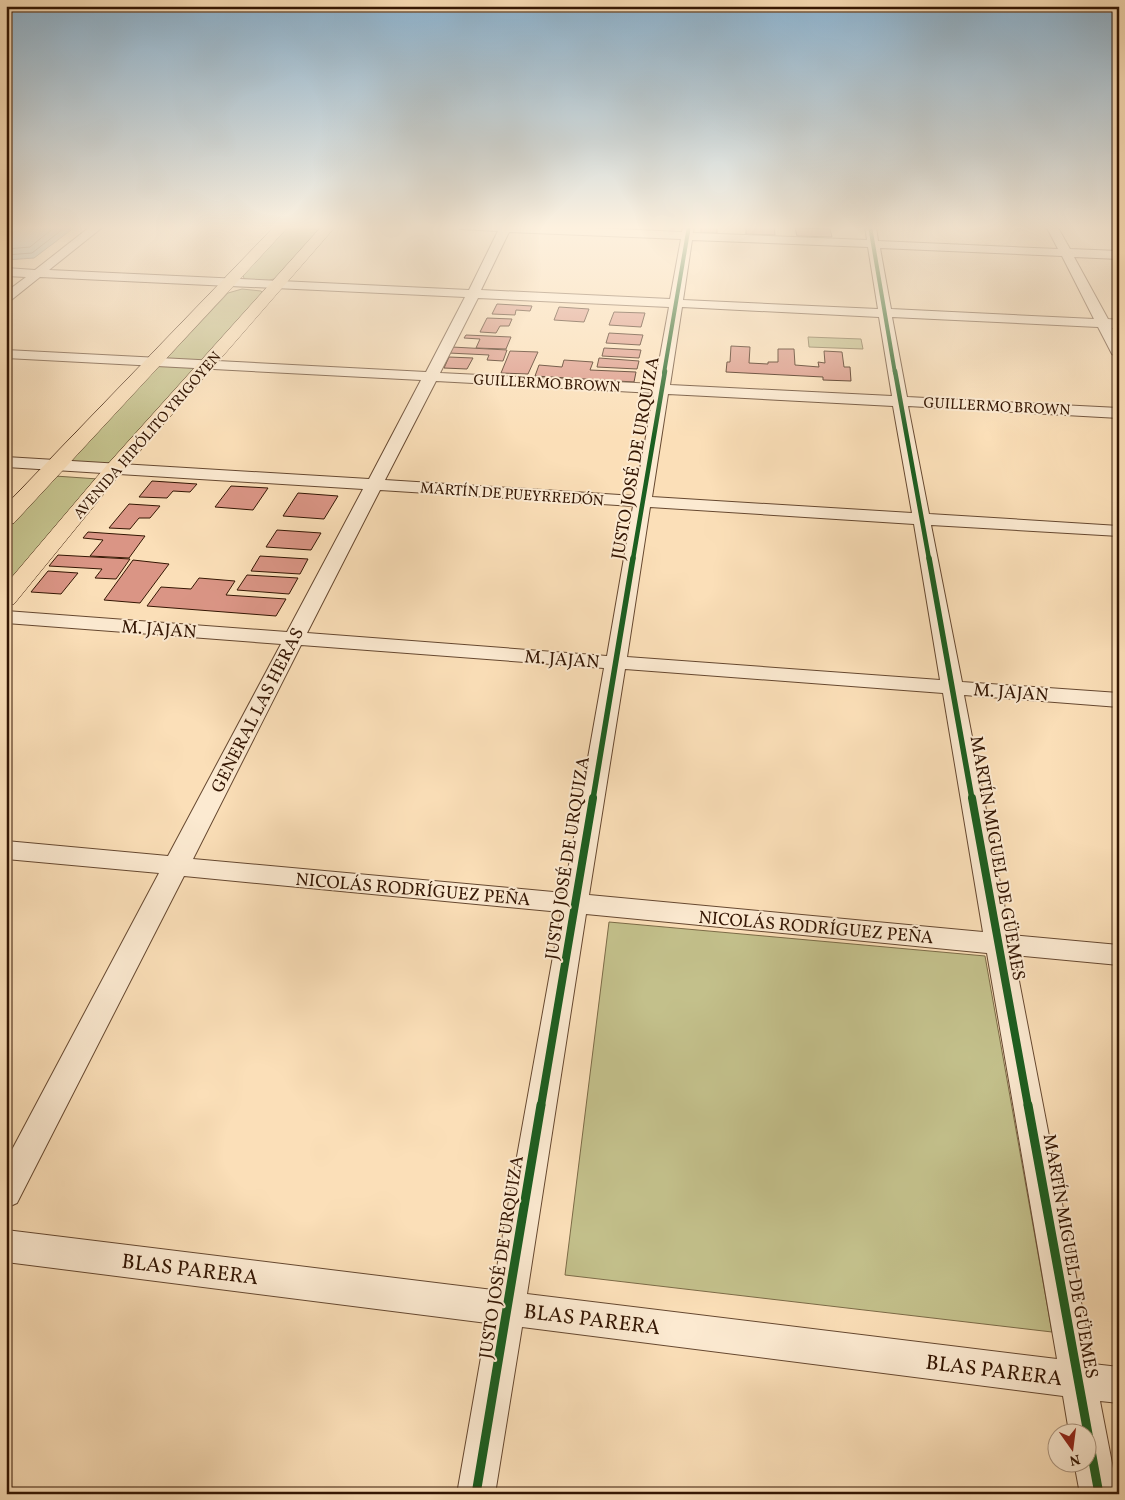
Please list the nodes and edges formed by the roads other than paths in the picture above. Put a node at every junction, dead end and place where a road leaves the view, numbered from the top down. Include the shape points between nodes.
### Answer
1 (217, 296) edge
2 (269, 296) edge
3 (472, 296) edge
4 (535, 296) edge
5 (679, 296) edge
6 (883, 296) edge
7 (1088, 296) edge
8 (678, 303) junction
9 (886, 312) junction
10 (1102, 323) junction
11 (1119, 324) edge
12 (6, 354) edge
13 (1119, 354) edge
14 (156, 362) junction
15 (209, 365) junction
16 (430, 376) junction
17 (661, 388) junction
18 (900, 401) junction
19 (1119, 413) edge
20 (6, 462) edge
21 (56, 466) junction
22 (114, 469) junction
23 (373, 485) junction
24 (642, 502) junction
25 (6, 518) edge
26 (921, 519) junction
27 (1119, 532) edge
28 (6, 599) edge
29 (6, 617) edge
30 (294, 639) junction
31 (615, 662) junction
32 (952, 687) junction
33 (1119, 700) edge
34 (6, 850) edge
35 (175, 867) junction
36 (575, 904) junction
37 (999, 944) junction
38 (1119, 955) edge
39 (6, 1193) edge
40 (6, 1246) edge
41 (507, 1308) junction
42 (1078, 1380) junction
43 (1119, 1385) edge
44 (476, 1494) edge
45 (1099, 1494) edge

1 - 14 main road
2 - 15 main road, AVENIDA HIPÓLITO YRIGOYEN
3 - 16 street, GENERAL LAS HERAS
4 - 8 street
5 - 8 street, JUSTO JOSÉ DE URQUIZA
6 - 9 street, MARTÍN MIGUEL DE GÜEMES
7 - 10 street
8 - 9 street
8 - 17 street, JUSTO JOSÉ DE URQUIZA
9 - 10 street
9 - 18 street, MARTÍN MIGUEL DE GÜEMES
10 - 11 street
10 - 13 street
12 - 14 street, GUILLERMO BROWN
14 - 15 street, GUILLERMO BROWN
14 - 21 main road
15 - 16 street, GUILLERMO BROWN
15 - 22 main road, AVENIDA HIPÓLITO YRIGOYEN
16 - 17 street, GUILLERMO BROWN
16 - 23 street, GENERAL LAS HERAS
17 - 18 street, GUILLERMO BROWN
17 - 24 street, JUSTO JOSÉ DE URQUIZA
18 - 19 street, GUILLERMO BROWN
18 - 26 street, MARTÍN MIGUEL DE GÜEMES
20 - 21 street, MARTÍN DE PUEYRREDÓN
21 - 22 street, MARTÍN DE PUEYRREDÓN
21 - 25 main road
22 - 23 street, MARTÍN DE PUEYRREDÓN
22 - 28 main road, AVENIDA HIPÓLITO YRIGOYEN
23 - 24 street, MARTÍN DE PUEYRREDÓN
23 - 30 street, GENERAL LAS HERAS
24 - 26 street, MARTÍN DE PUEYRREDÓN
24 - 31 street, JUSTO JOSÉ DE URQUIZA
26 - 27 street, MARTÍN DE PUEYRREDÓN
26 - 32 street, MARTÍN MIGUEL DE GÜEMES
29 - 30 street, M. JAJAN
30 - 31 street, M. JAJAN
30 - 35 street, GENERAL LAS HERAS
31 - 32 street, M. JAJAN
31 - 36 street, JUSTO JOSÉ DE URQUIZA
32 - 33 street, M. JAJAN
32 - 37 street, MARTÍN MIGUEL DE GÜEMES
34 - 35 street, NICOLÁS RODRÍGUEZ PEÑA
35 - 36 street, NICOLÁS RODRÍGUEZ PEÑA
35 - 39 street, GENERAL LAS HERAS
36 - 37 street, NICOLÁS RODRÍGUEZ PEÑA
36 - 41 street, JUSTO JOSÉ DE URQUIZA
37 - 38 street, NICOLÁS RODRÍGUEZ PEÑA
37 - 42 street, MARTÍN MIGUEL DE GÜEMES
40 - 41 street, BLAS PARERA
41 - 42 street, BLAS PARERA
41 - 44 street, JUSTO JOSÉ DE URQUIZA
42 - 43 street, BLAS PARERA
42 - 45 street, MARTÍN MIGUEL DE GÜEMES

